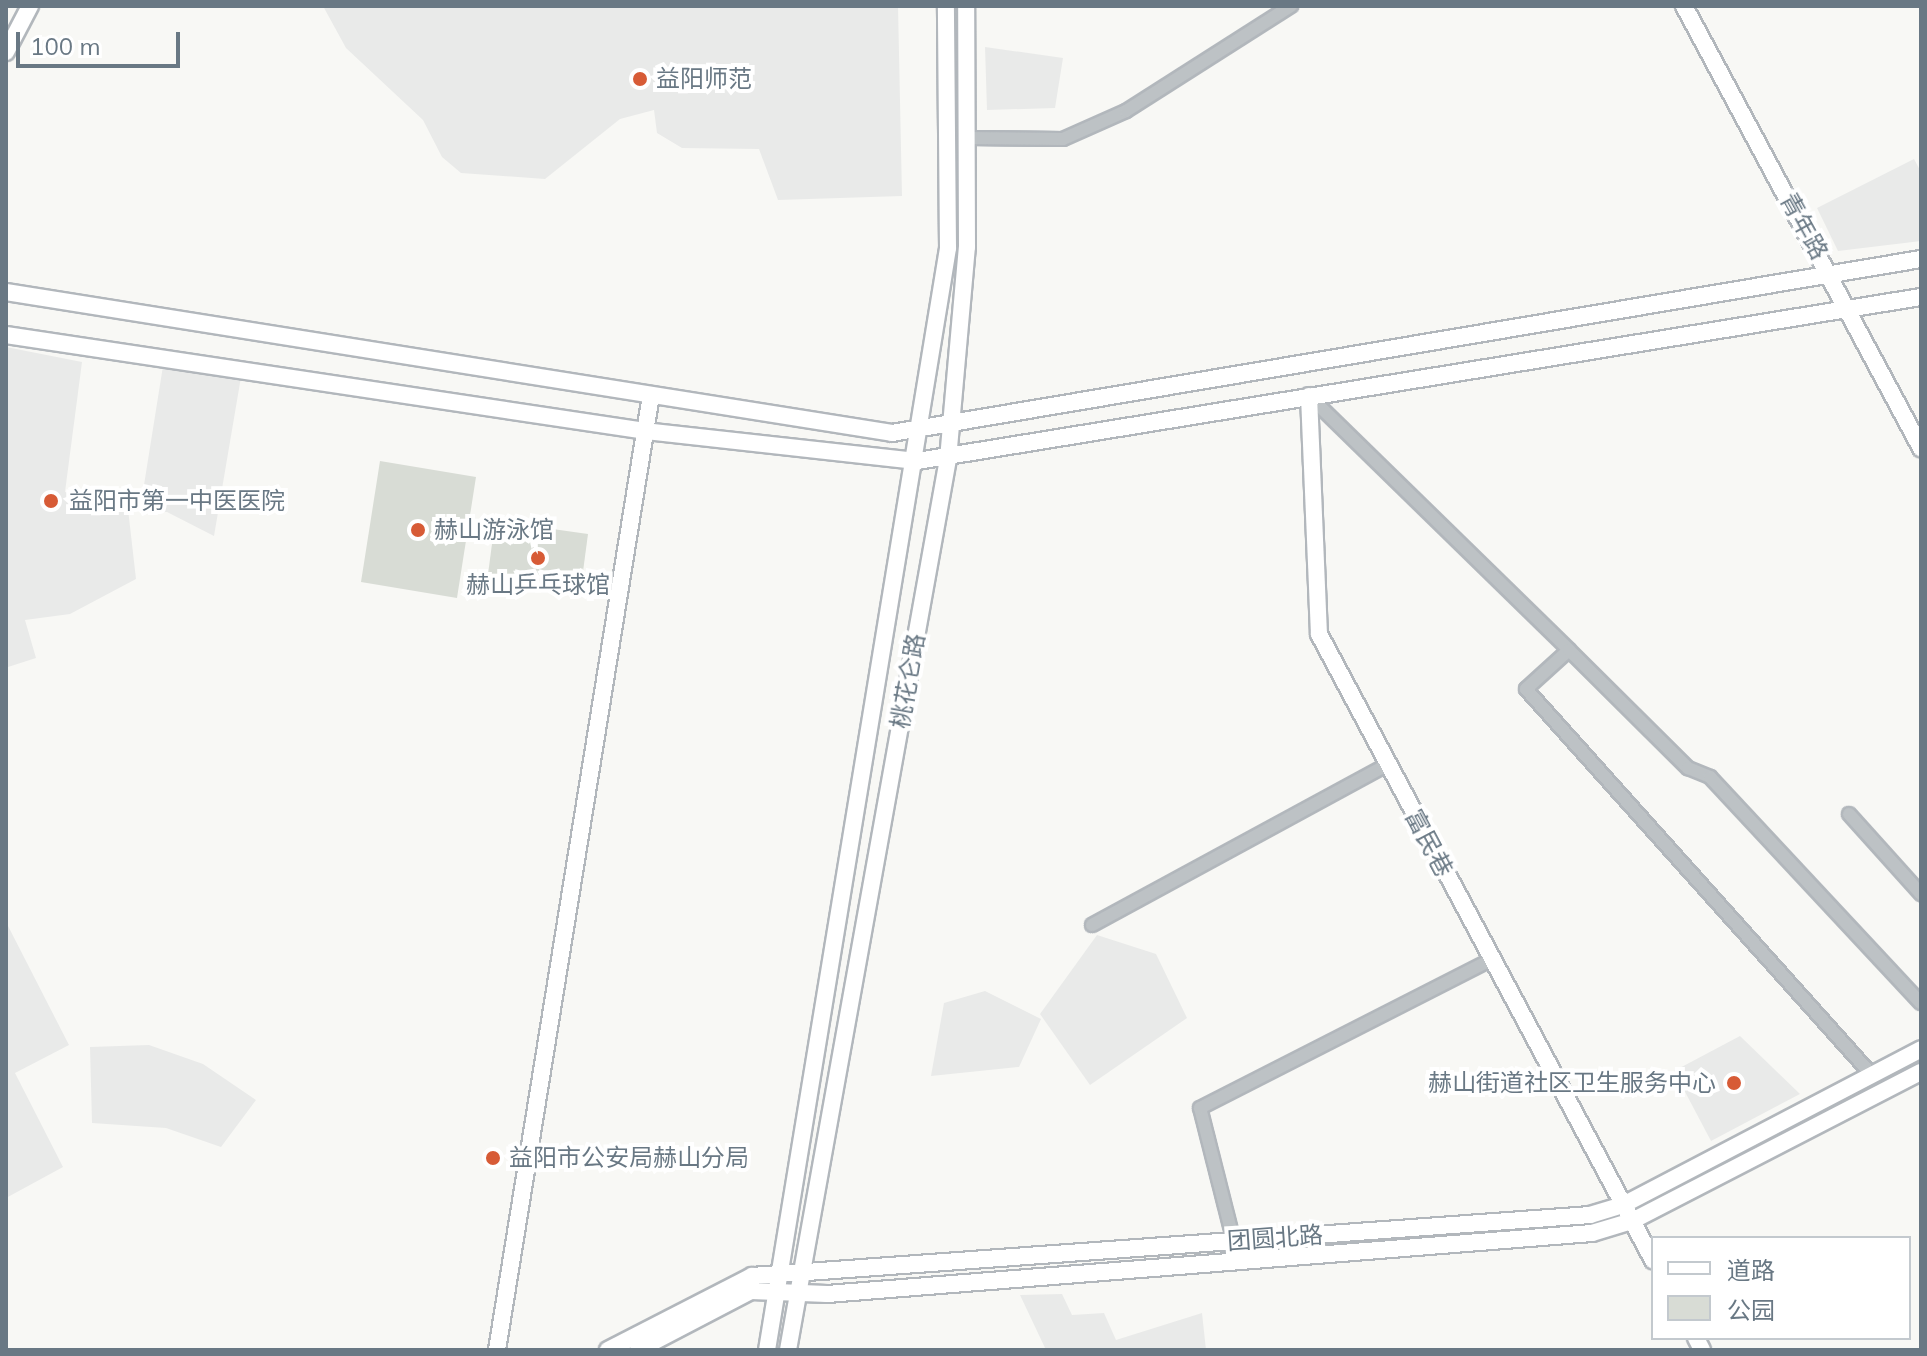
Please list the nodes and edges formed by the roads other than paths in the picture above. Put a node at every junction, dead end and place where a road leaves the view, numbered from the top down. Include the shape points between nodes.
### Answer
1 (30, 6) edge
2 (946, 6) edge
3 (966, 6) edge
4 (1291, 6) edge
5 (1684, 6) edge
6 (6, 52) edge
7 (968, 138) junction
8 (1921, 259) edge
9 (1830, 274) junction
10 (6, 292) edge
11 (1921, 297) edge
12 (1850, 309) junction
13 (6, 335) edge
14 (651, 395) junction
15 (1309, 396) junction
16 (952, 426) junction
17 (923, 430) junction
18 (645, 431) junction
19 (1921, 448) edge
20 (948, 459) junction
21 (917, 461) junction
22 (1569, 650) junction
23 (1387, 765) junction
24 (1849, 814) dead end
25 (1921, 894) edge
26 (1092, 925) dead end
27 (1491, 960) junction
28 (1921, 1003) edge
29 (1921, 1049) edge
30 (1921, 1072) edge
31 (1871, 1074) junction
32 (1623, 1205) junction
33 (1632, 1221) junction
34 (1234, 1242) junction
35 (1651, 1256) edge
36 (781, 1272) junction
37 (800, 1274) junction
38 (779, 1290) junction
39 (799, 1294) junction
40 (497, 1350) edge
41 (608, 1350) edge
42 (638, 1350) edge
43 (767, 1350) edge
44 (788, 1350) edge

1 - 6 main road
2 - 17 main road, 桃花仑路 via 948,248
3 - 7 main road, 桃花仑路
4 - 7 street via 1126,111 1063,139
5 - 9 main road, 青年路
7 - 16 main road, 桃花仑路
8 - 9 main road
9 - 12 main road, 青年路
9 - 16 main road
10 - 14 main road
11 - 12 main road
12 - 15 main road
12 - 19 main road, 青年路
13 - 18 main road
14 - 17 main road via 892,433
14 - 18 main road
15 - 20 main road
15 - 22 street
15 - 23 main road, 富民巷 via 1319,634
16 - 17 main road
16 - 20 main road, 桃花仑路
17 - 21 main road, 桃花仑路
18 - 21 main road
18 - 40 main road
20 - 21 main road
20 - 37 main road, 桃花仑路
21 - 36 main road, 桃花仑路
22 - 28 street via 1688,768 1710,777
22 - 31 street via 1526,689
23 - 26 street
23 - 27 main road, 富民巷
24 - 25 street
27 - 32 main road, 富民巷
27 - 34 street via 1200,1108
29 - 31 main road, 团圆北路
30 - 33 main road, 团圆北路
31 - 32 main road, 团圆北路
32 - 33 main road, 富民巷
32 - 34 main road, 团圆北路 via 1590,1215
33 - 35 main road, 富民巷
33 - 39 main road, 团圆北路 via 1592,1233
34 - 37 main road, 团圆北路
36 - 37 main road, 团圆北路
36 - 38 main road, 桃花仑路
36 - 41 main road, 团圆北路 via 752,1276
37 - 39 main road, 桃花仑路
38 - 39 main road, 团圆北路
38 - 42 main road, 团圆北路 via 751,1291
38 - 43 main road, 桃花仑路
39 - 44 main road, 桃花仑路

